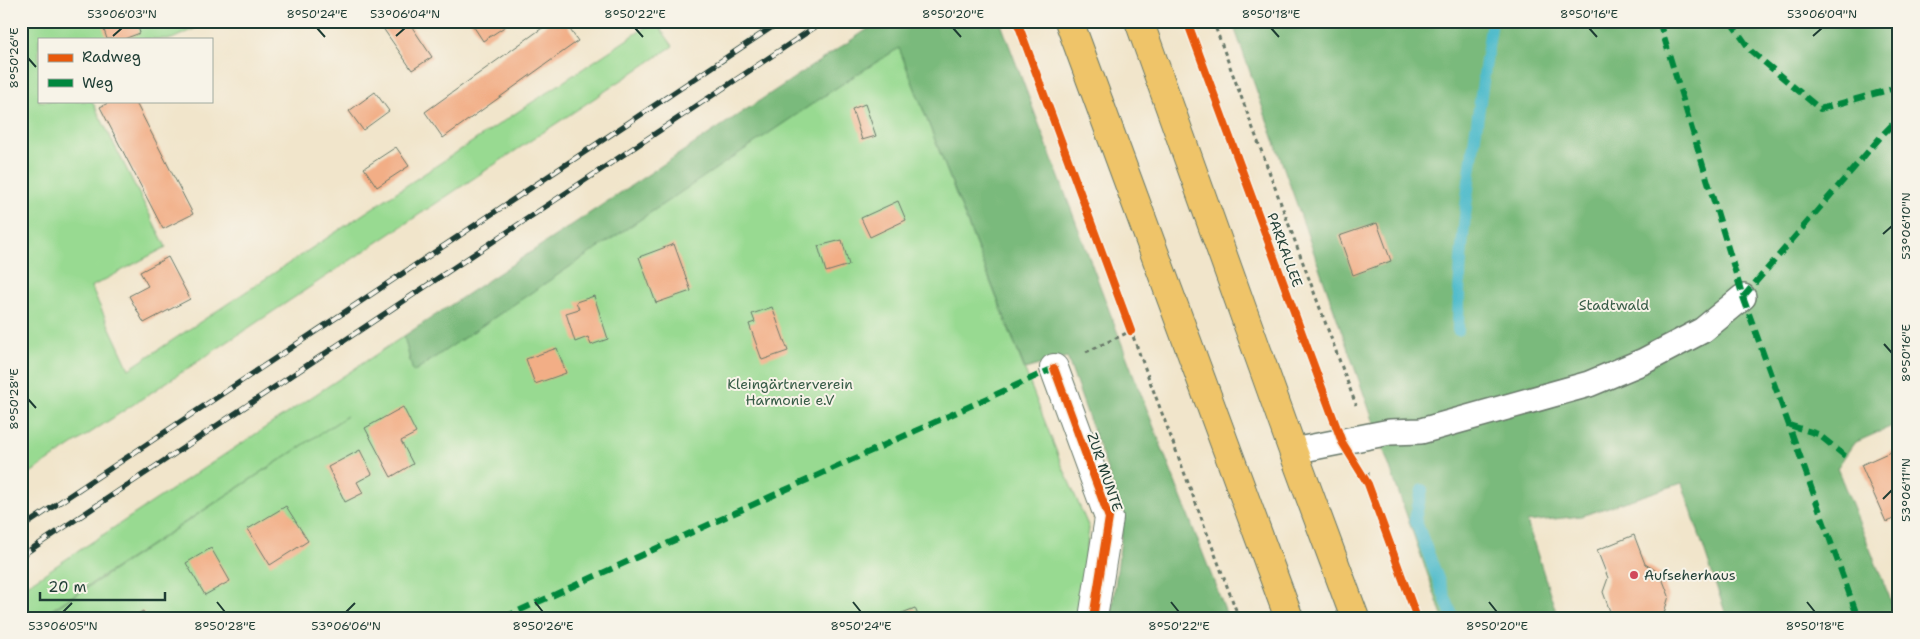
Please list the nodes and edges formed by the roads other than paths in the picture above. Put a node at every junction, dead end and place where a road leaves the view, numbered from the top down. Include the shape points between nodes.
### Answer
1 (1070, 21) edge
2 (1139, 21) edge
3 (1743, 297) dead end
4 (1054, 368) road end
5 (1293, 451) junction
6 (1093, 618) edge
7 (1289, 618) edge
8 (1355, 618) edge

1 - 7 main road
2 - 5 main road
3 - 5 lane via 1703,330 1644,361 1588,384 1421,431 1390,432
4 - 6 street, ZUR MUNTE via 1109,518
5 - 8 main road

